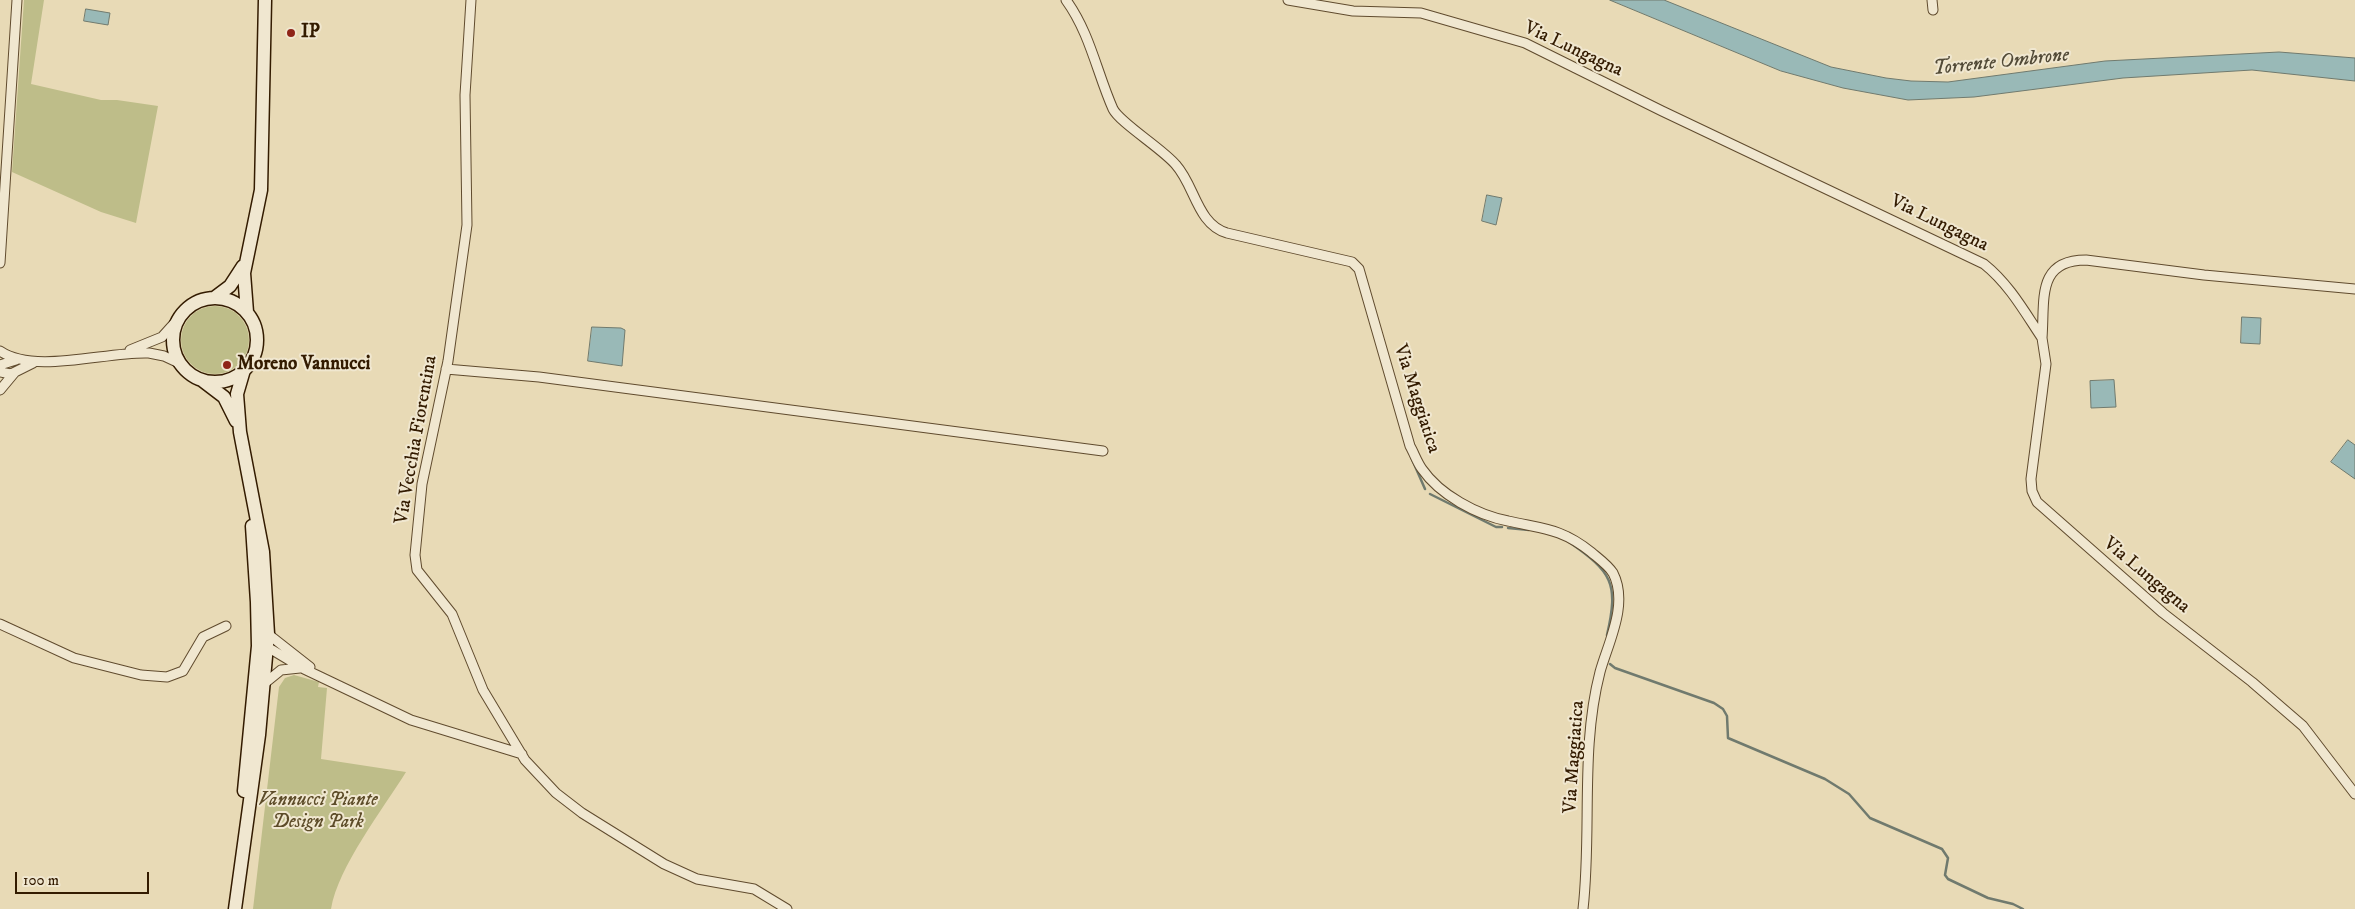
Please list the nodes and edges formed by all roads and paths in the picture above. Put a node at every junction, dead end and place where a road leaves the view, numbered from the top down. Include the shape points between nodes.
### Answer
1 (17, 0) edge
2 (265, 0) edge
3 (471, 0) edge
4 (1066, 0) edge
5 (1288, 0) edge
6 (1932, 0) edge
7 (1933, 10) dead end
8 (246, 261) junction
9 (0, 263) edge
10 (2355, 289) edge
11 (214, 298) junction
12 (247, 312) junction
13 (180, 317) junction
14 (2042, 338) junction
15 (0, 351) edge
16 (116, 355) junction
17 (17, 360) junction
18 (36, 362) junction
19 (0, 364) edge
20 (181, 364) junction
21 (446, 369) junction
22 (244, 370) junction
23 (0, 372) edge
24 (15, 372) junction
25 (200, 379) junction
26 (0, 390) edge
27 (240, 432) junction
28 (1103, 451) dead end
29 (0, 624) edge
30 (226, 626) dead end
31 (263, 634) junction
32 (268, 649) junction
33 (304, 669) junction
34 (265, 683) junction
35 (332, 683) junction
36 (522, 754) junction
37 (2355, 794) edge
38 (242, 852) junction
39 (235, 909) edge
40 (787, 909) edge
41 (1582, 909) edge

1 - 9 street
2 - 8 main road via 260,190
3 - 21 street, Via Vecchia Fiorentina via 464,96 467,225
4 - 41 street, Via Maggiatica via 1084,33 1114,111 1176,164 1209,224 1223,232 1343,260 1356,266 1410,446 1422,469 1438,486 1466,505 1502,520 1566,535 1612,573 1618,589 1617,614 1592,715
5 - 14 street, Via Lungagna via 1353,11 1421,14 1525,43 1976,259 2016,297
6 - 7 street
8 - 11 main road via 230,286
8 - 12 main road via 244,287
10 - 14 street via 2068,260 2054,270 2046,282
11 - 12 main road via 229,300
11 - 13 main road via 197,302
12 - 22 main road via 254,323 257,340 254,356
13 - 16 street via 159,339
13 - 20 main road via 174,328 173,341
14 - 37 street, Via Lungagna via 2046,364 2031,479 2037,502 2163,613 2303,726
15 - 17 street
16 - 18 street
16 - 20 street via 154,353
17 - 18 street
17 - 19 street
18 - 24 street
20 - 25 main road
21 - 28 street via 548,378
21 - 36 street, Via Vecchia Fiorentina via 422,484 415,566 452,614 483,690
22 - 25 main road via 233,378 220,381
22 - 27 main road via 237,391
23 - 24 street
24 - 26 street
25 - 27 main road via 224,397
27 - 31 main road via 252,499
29 - 30 street via 74,658 141,675 167,678 183,671 202,637
31 - 32 main road
31 - 35 street
31 - 38 main road via 240,845
32 - 33 street
32 - 34 main road
33 - 34 street via 281,670
33 - 35 street
34 - 38 main road
35 - 36 street via 420,724
36 - 40 street, Via Vecchia Fiorentina via 543,781 566,802 653,858 697,878 754,890
38 - 39 main road

